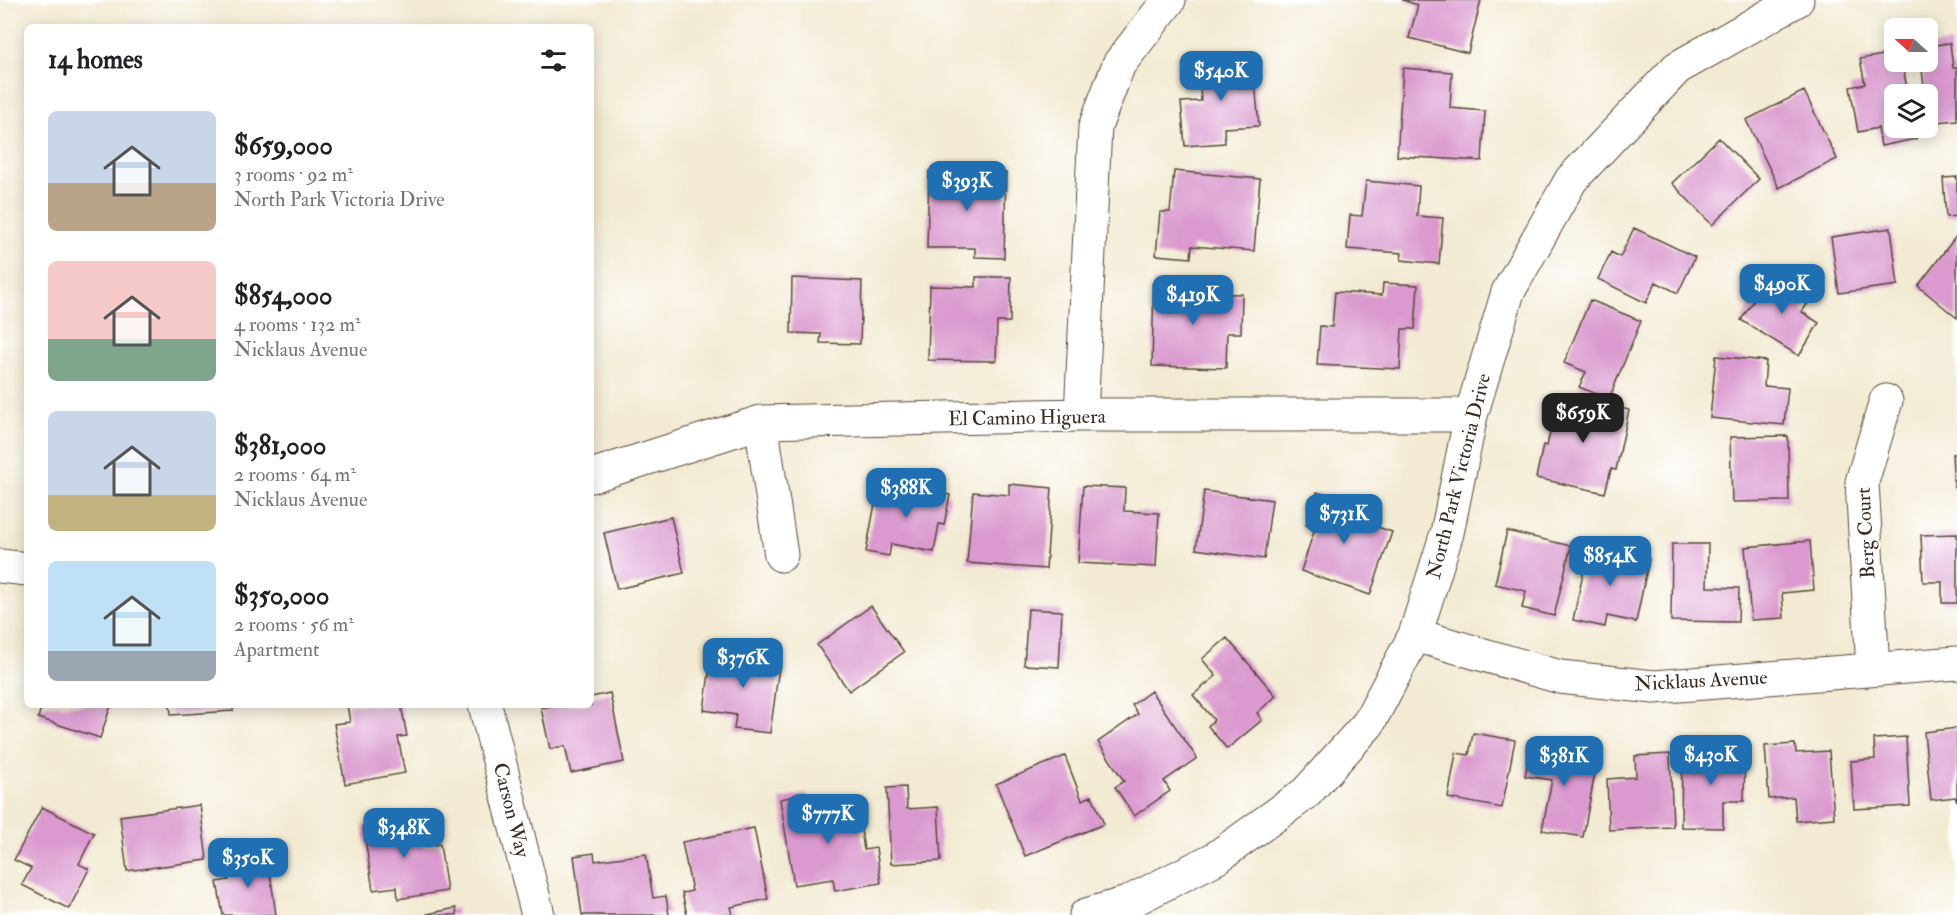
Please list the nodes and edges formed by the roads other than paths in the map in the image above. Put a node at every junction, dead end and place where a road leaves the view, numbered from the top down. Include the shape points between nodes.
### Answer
1 (1169, 0) edge
2 (1797, 0) edge
3 (1886, 401) dead end
4 (1081, 415) junction
5 (1471, 415) junction
6 (761, 422) junction
7 (594, 475) edge
8 (781, 555) dead end
9 (0, 566) edge
10 (24, 569) edge
11 (1415, 635) junction
12 (1957, 663) edge
13 (1873, 669) junction
14 (486, 708) edge
15 (538, 915) edge
16 (1086, 915) edge

1 - 4 street via 1119,64 1095,127
2 - 5 street, North Park Victoria Drive via 1677,68 1571,180 1508,292
3 - 13 street, Berg Court via 1862,482
4 - 5 street, El Camino Higuera
4 - 6 street, El Camino Higuera
5 - 11 street, North Park Victoria Drive via 1447,533
6 - 7 street, El Camino Higuera
6 - 8 street
9 - 10 street
11 - 13 street, Nicklaus Avenue via 1560,677 1654,687
11 - 16 street, North Park Victoria Drive via 1368,724 1306,793 1216,858 1127,903
12 - 13 street, Nicklaus Avenue
14 - 15 street, Carson Way

